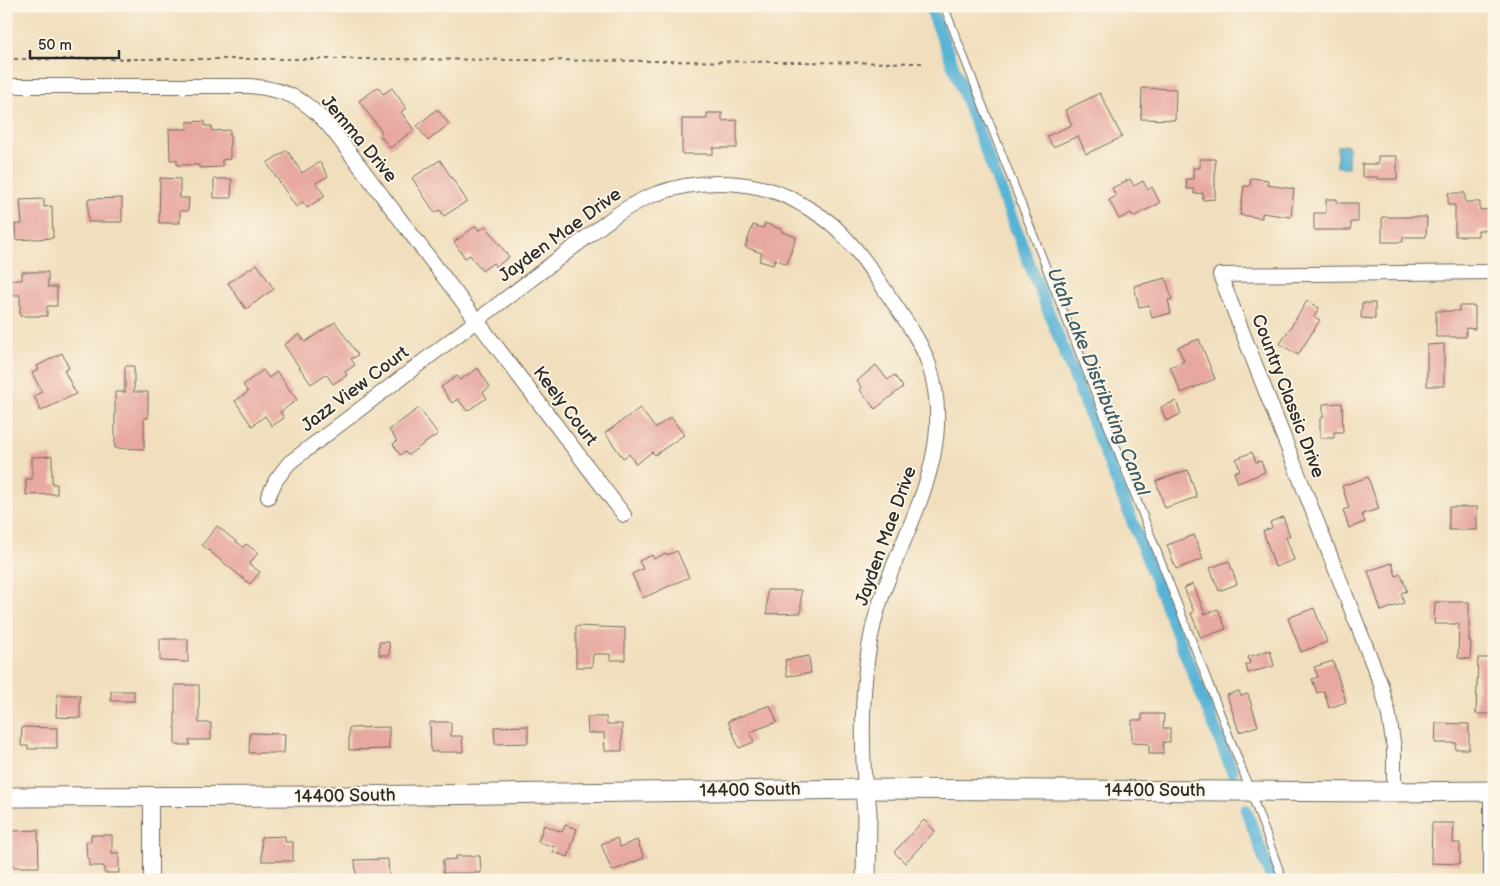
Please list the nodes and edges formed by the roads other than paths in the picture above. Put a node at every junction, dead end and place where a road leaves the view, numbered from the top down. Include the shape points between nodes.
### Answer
1 (944, 6) edge
2 (6, 86) edge
3 (1494, 272) edge
4 (476, 320) junction
5 (268, 497) dead end
6 (624, 514) dead end
7 (865, 789) junction
8 (1249, 791) junction
9 (1492, 791) edge
10 (1394, 792) junction
11 (6, 797) edge
12 (151, 797) junction
13 (151, 880) edge
14 (866, 880) edge
15 (1283, 880) edge
16 (1491, 880) edge

1 - 8 lane
2 - 4 street, Jemma Drive via 250,86 272,88 305,102 334,132
3 - 10 street, Country Classic Drive via 1220,275 1380,685 1394,748
4 - 5 street, Jazz View Court via 289,463
4 - 6 street, Keely Court
4 - 7 street, Jayden Mae Drive via 632,205 683,186 714,183 767,189 796,200 817,213 851,243 920,343 935,390 937,411 934,460 925,491 890,575 874,624 864,687
7 - 8 street, 14400 South
7 - 12 street, 14400 South
7 - 14 street
8 - 10 street, 14400 South
8 - 15 lane
9 - 10 street, 14400 South
9 - 16 street
11 - 12 street, 14400 South
12 - 13 street

